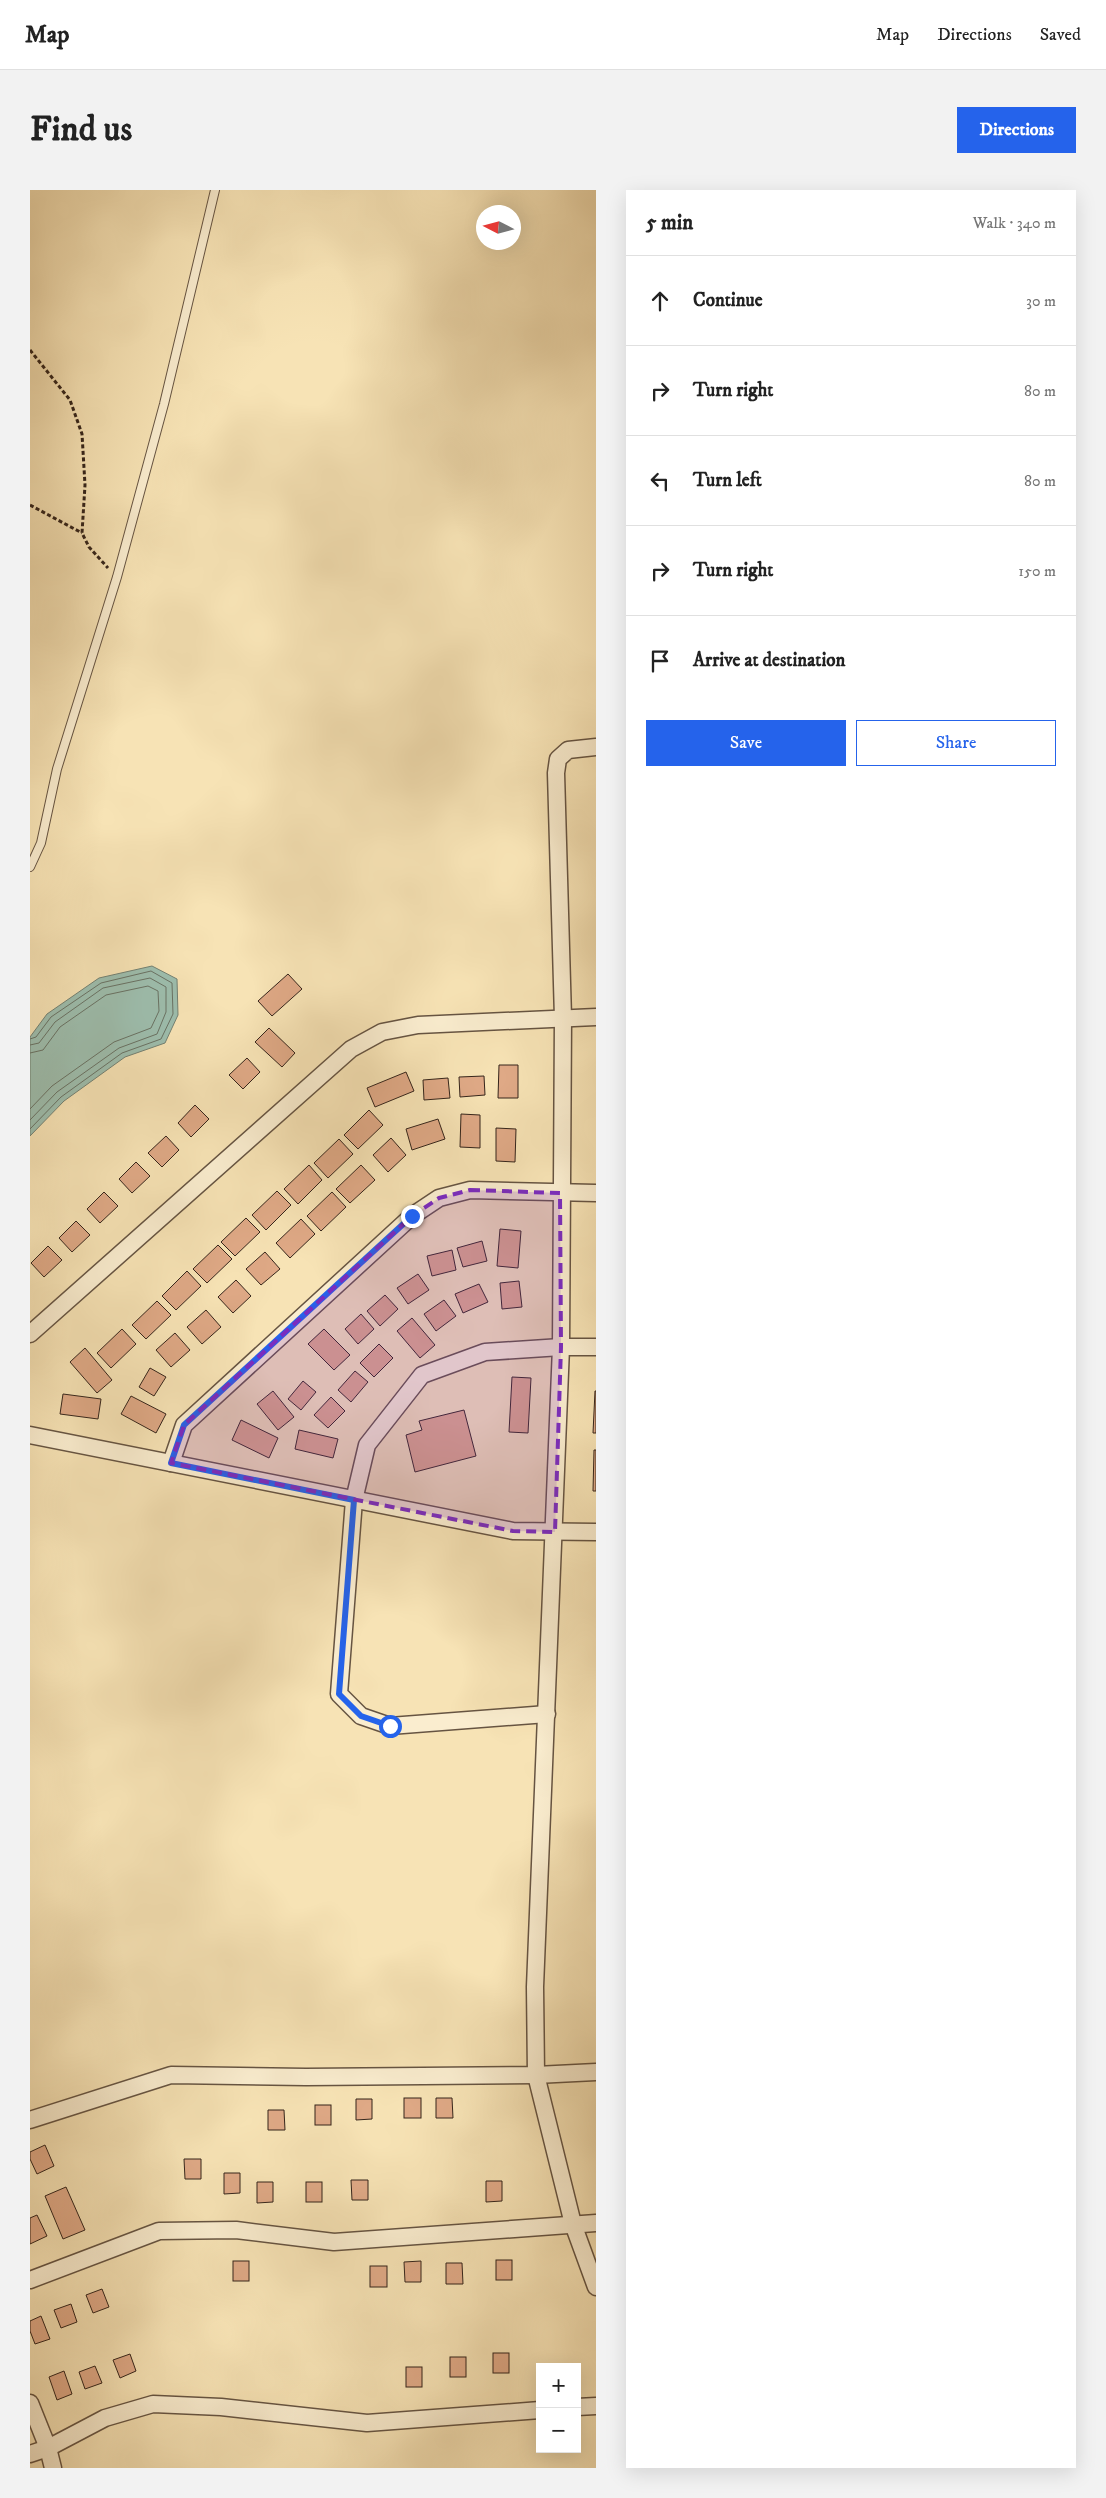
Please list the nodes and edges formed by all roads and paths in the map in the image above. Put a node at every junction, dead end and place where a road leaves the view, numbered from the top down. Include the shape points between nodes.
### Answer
1 (215, 190) edge
2 (30, 350) edge
3 (30, 506) edge
4 (82, 533) junction
5 (117, 577) junction
6 (596, 747) edge
7 (30, 868) edge
8 (596, 1017) edge
9 (563, 1018) junction
10 (560, 1193) junction
11 (596, 1193) edge
12 (30, 1334) edge
13 (561, 1347) junction
14 (596, 1347) edge
15 (30, 1435) edge
16 (171, 1463) junction
17 (354, 1500) junction
18 (555, 1532) junction
19 (596, 1532) edge
20 (547, 1714) junction
21 (596, 2072) edge
22 (536, 2075) junction
23 (30, 2120) edge
24 (573, 2224) junction
25 (596, 2224) edge
26 (30, 2280) edge
27 (596, 2287) edge
28 (30, 2403) edge
29 (596, 2406) edge
30 (581, 2407) edge
31 (536, 2410) edge
32 (48, 2448) junction
33 (30, 2454) edge
34 (53, 2468) edge

1 - 5 lane via 164,404
2 - 4 path via 70,400 82,434 85,485
3 - 4 path
4 - 5 path via 89,547
5 - 7 lane via 57,769 41,843
6 - 9 street via 568,750 558,759 557,766
8 - 9 street
9 - 10 street
9 - 12 street via 418,1025 382,1032 351,1049
10 - 11 street
10 - 13 street
10 - 16 street via 470,1190 439,1198 412,1216 184,1425
13 - 14 street
13 - 17 street via 485,1352 422,1375 367,1445
13 - 18 street
15 - 16 street
16 - 17 street
17 - 18 street via 513,1531
17 - 20 street via 339,1694 361,1716 390,1726
18 - 19 street
18 - 20 street
20 - 22 street via 535,1988
21 - 22 street
22 - 23 street via 171,2075
22 - 24 street
24 - 25 street
24 - 26 street via 334,2242 236,2230 159,2231
24 - 27 street
28 - 32 street
29 - 30 street
31 - 32 street via 367,2423 221,2407 153,2404 105,2418
32 - 33 street
32 - 34 street

